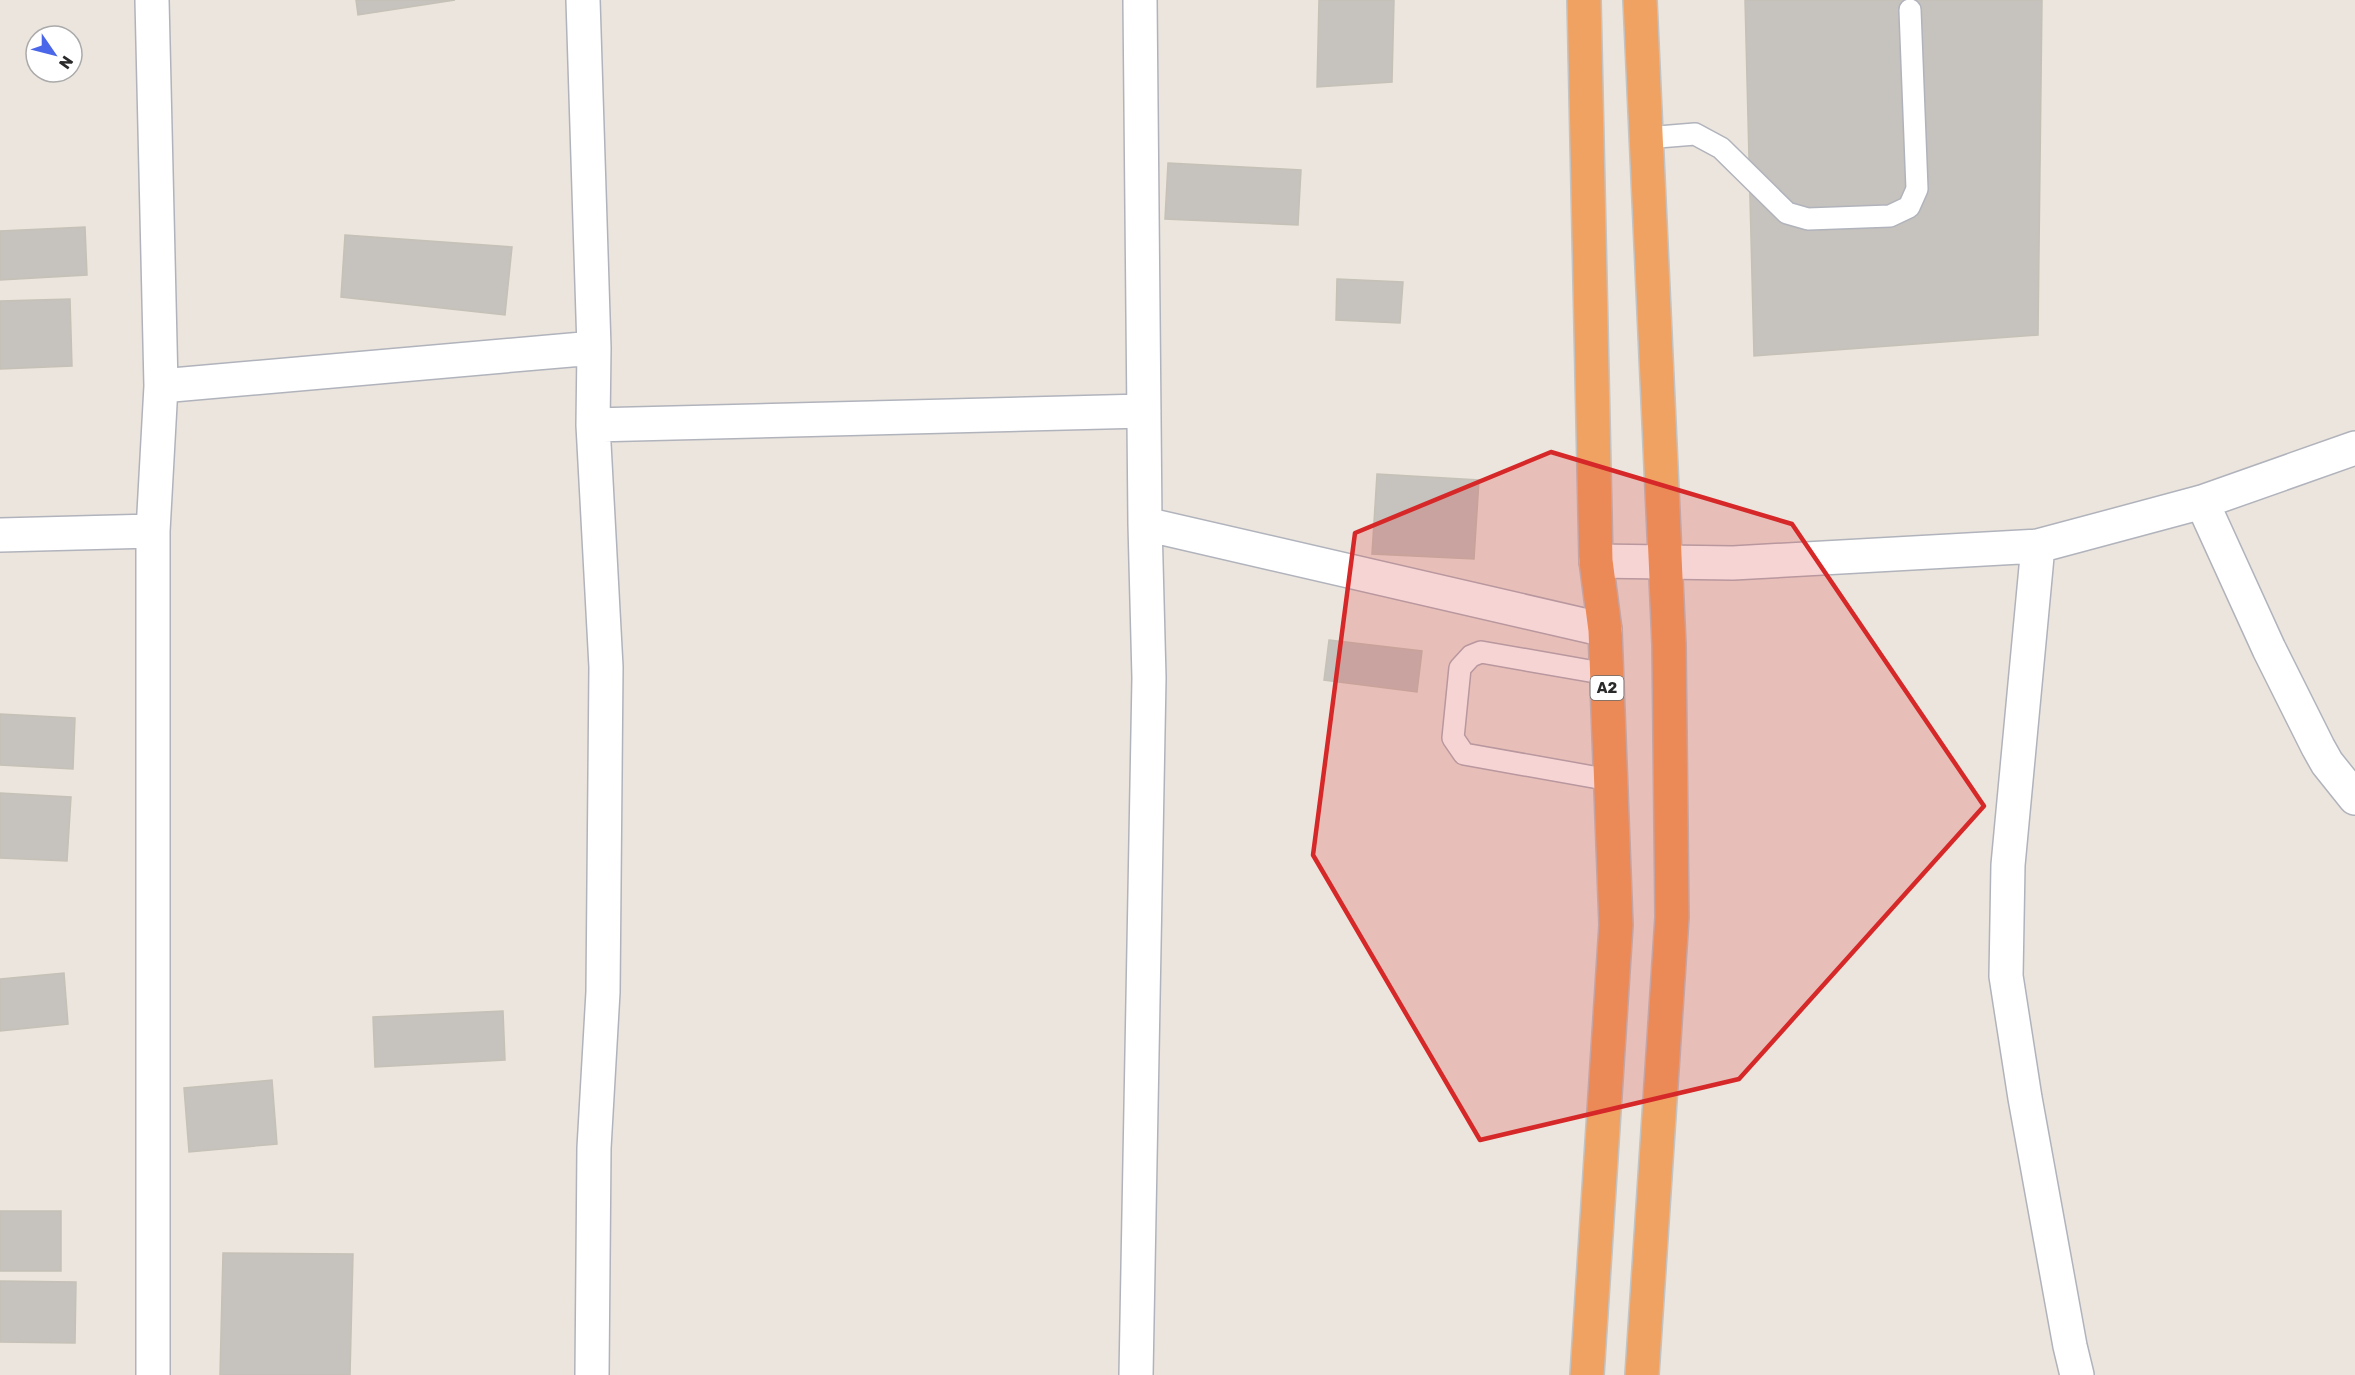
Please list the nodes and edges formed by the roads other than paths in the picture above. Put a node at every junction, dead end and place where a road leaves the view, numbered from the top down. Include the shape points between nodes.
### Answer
1 (152, 0) edge
2 (583, 0) edge
3 (1140, 0) edge
4 (1584, 0) edge
5 (1640, 0) edge
6 (1910, 10) dead end
7 (1646, 138) junction
8 (594, 348) junction
9 (161, 386) junction
10 (1144, 411) junction
11 (593, 425) junction
12 (2355, 448) edge
13 (2202, 502) junction
14 (1145, 524) junction
15 (153, 531) junction
16 (0, 535) edge
17 (2037, 546) junction
18 (1596, 561) junction
19 (1665, 562) junction
20 (1605, 630) junction
21 (1607, 674) junction
22 (1610, 780) junction
23 (2355, 798) edge
24 (153, 1375) edge
25 (592, 1375) edge
26 (1136, 1375) edge
27 (1587, 1375) edge
28 (1642, 1375) edge
29 (2077, 1375) edge

1 - 9 street
2 - 8 street
3 - 10 street
4 - 18 highway, A2
5 - 7 highway
6 - 7 lane via 1917,189 1909,207 1890,216 1808,219 1787,213 1721,148 1695,134
7 - 19 highway
8 - 9 street
8 - 11 street
9 - 15 street
10 - 11 street
10 - 14 street
11 - 25 street via 606,667 603,992 594,1148
12 - 13 street
13 - 17 street
13 - 23 street via 2318,747
14 - 20 street
14 - 26 street via 1149,678
15 - 16 street
15 - 24 street
17 - 19 street via 1733,563
17 - 29 street via 2008,865 2006,976
18 - 19 street
18 - 20 highway, A2
19 - 28 highway via 1672,918
20 - 21 highway, A2
21 - 22 highway, A2
21 - 22 lane via 1481,652 1471,656 1460,668 1453,738 1464,754
22 - 27 highway, A2 via 1616,925

